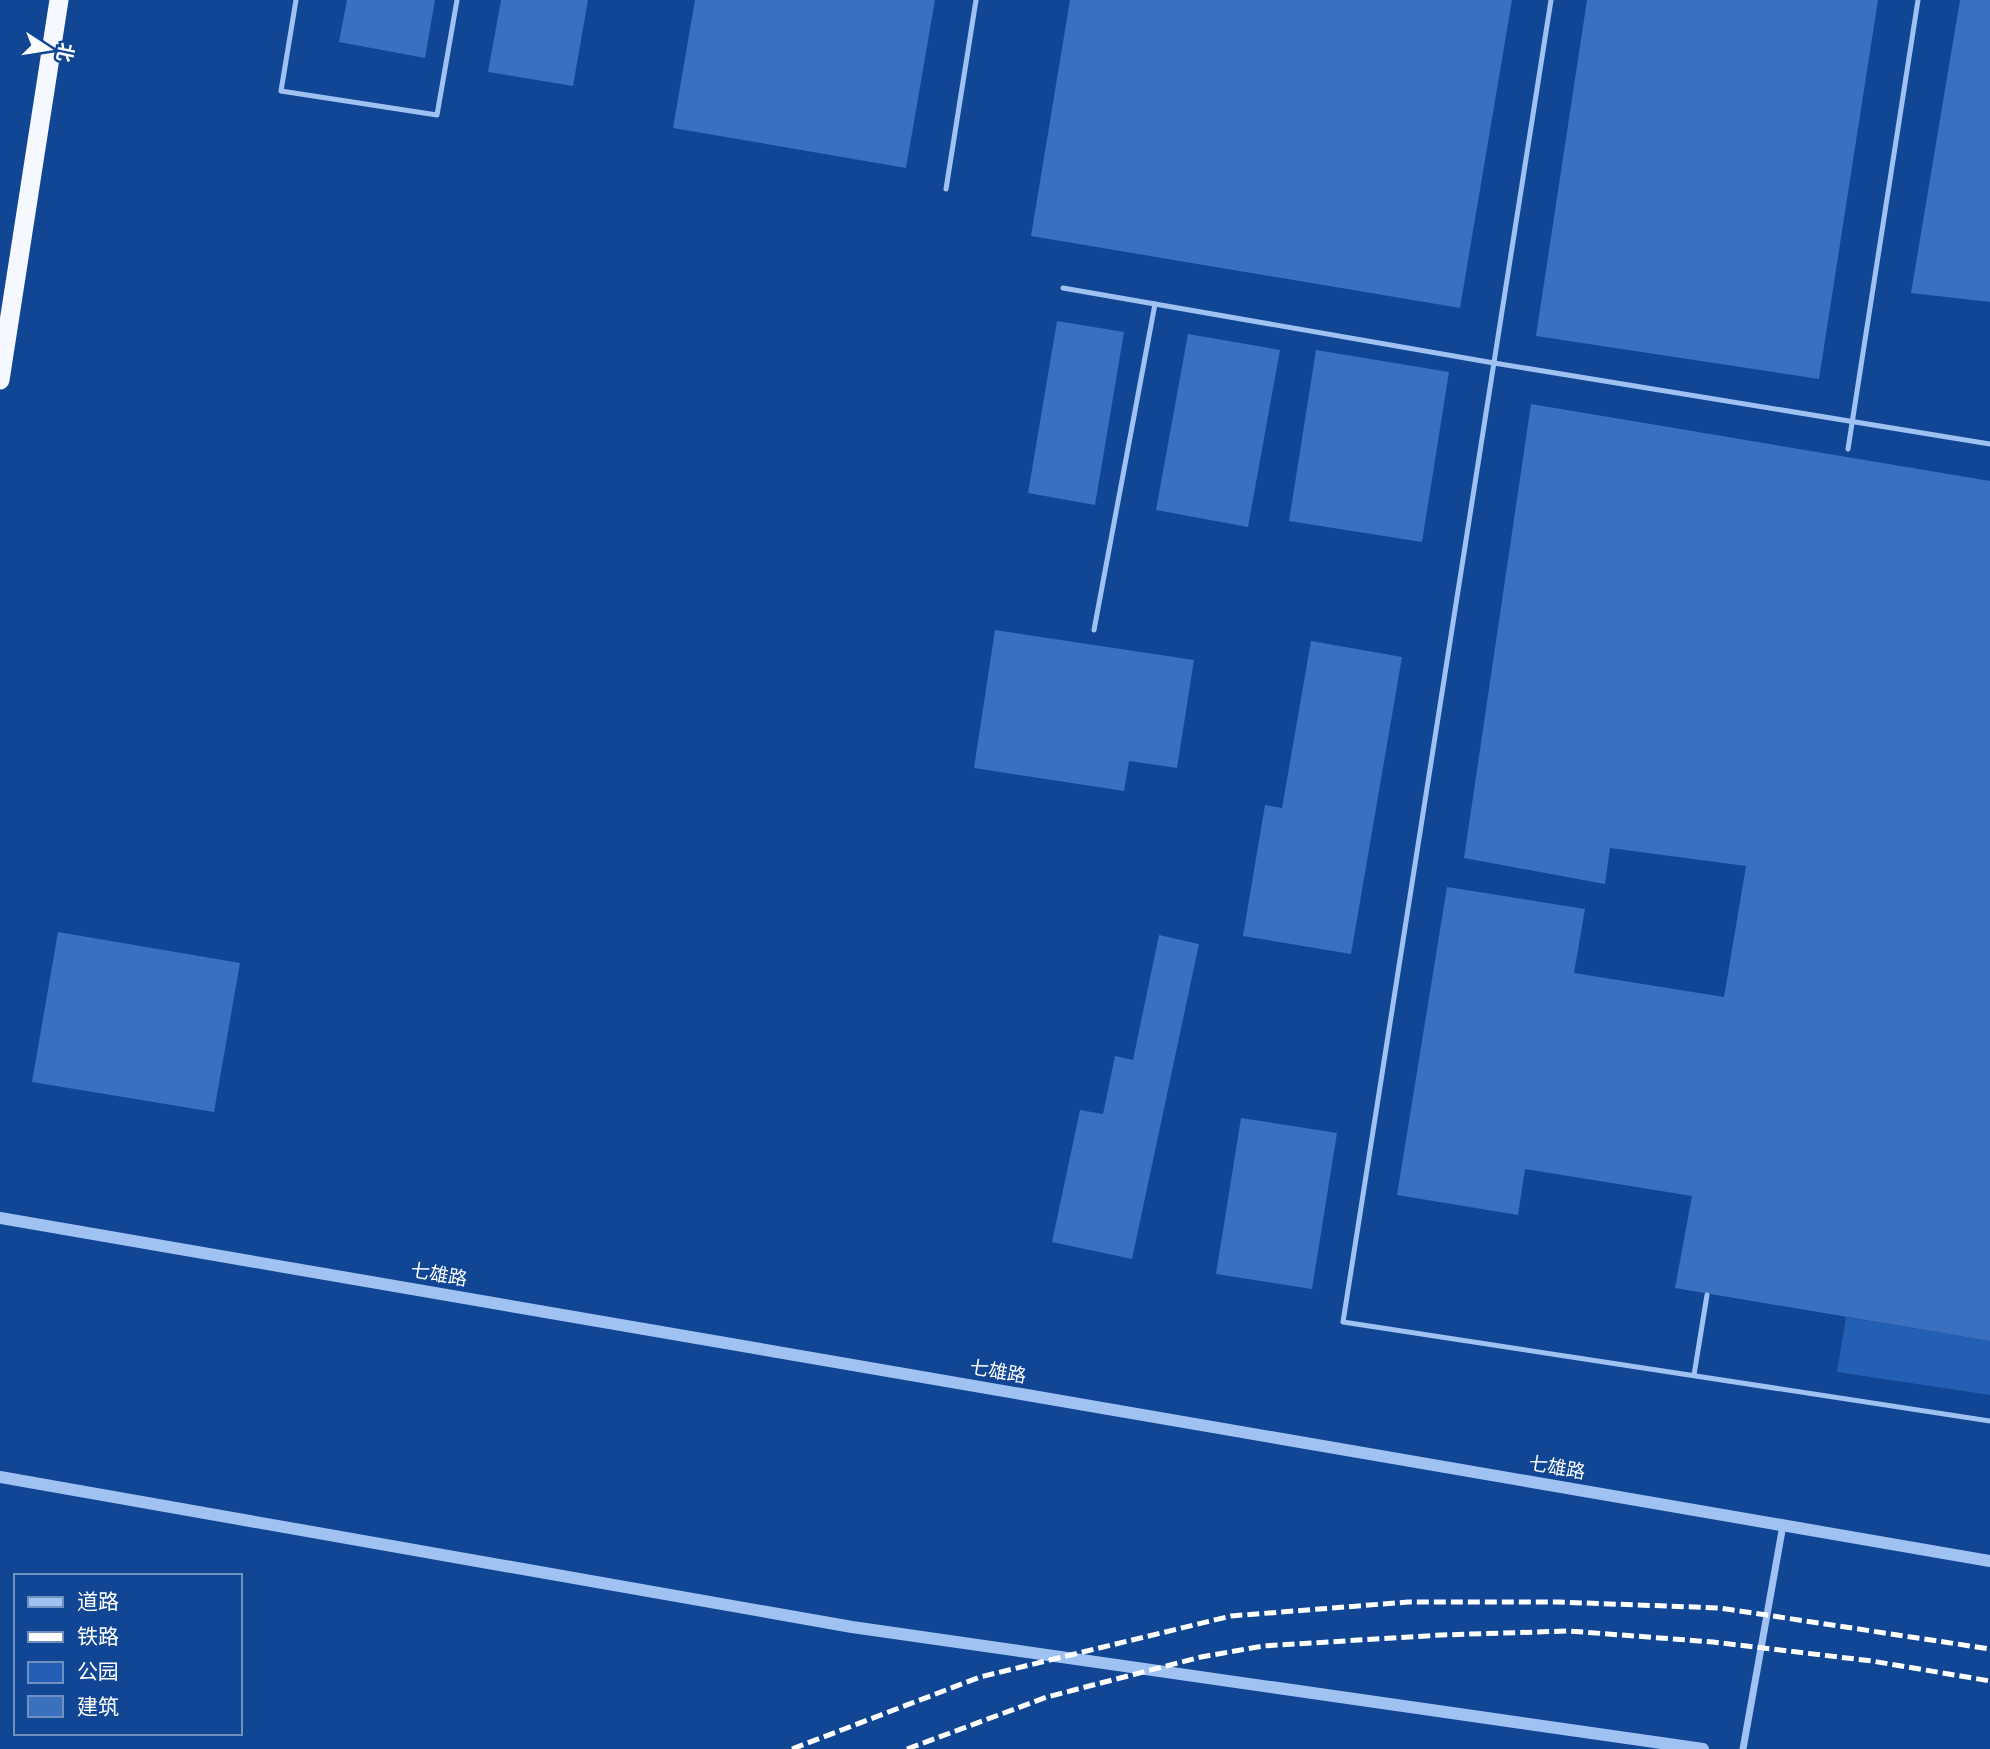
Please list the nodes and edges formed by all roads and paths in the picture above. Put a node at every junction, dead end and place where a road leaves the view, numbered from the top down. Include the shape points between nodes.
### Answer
1 (59, 0) edge
2 (296, 0) edge
3 (457, 0) edge
4 (976, 0) edge
5 (1551, 0) edge
6 (1918, 0) edge
7 (946, 189) dead end
8 (1063, 288) dead end
9 (1154, 304) junction
10 (1494, 363) junction
11 (0, 380) edge
12 (1852, 421) junction
13 (1990, 444) edge
14 (1848, 449) dead end
15 (1094, 630) dead end
16 (0, 1218) edge
17 (1707, 1295) dead end
18 (1694, 1375) junction
19 (1990, 1421) edge
20 (0, 1477) edge
21 (1783, 1525) junction
22 (1990, 1561) edge
23 (1703, 1749) edge
24 (1743, 1749) edge

1 - 11 highway
2 - 3 lane via 281,91 438,115
4 - 7 lane
5 - 10 lane
6 - 12 lane
8 - 9 lane
9 - 10 lane
9 - 15 lane
10 - 12 lane
10 - 18 lane via 1343,1322
12 - 13 lane
12 - 14 lane
16 - 21 street, 七雄路
17 - 18 lane
18 - 19 lane
20 - 23 street via 852,1627
21 - 22 street, 七雄路
21 - 24 street

